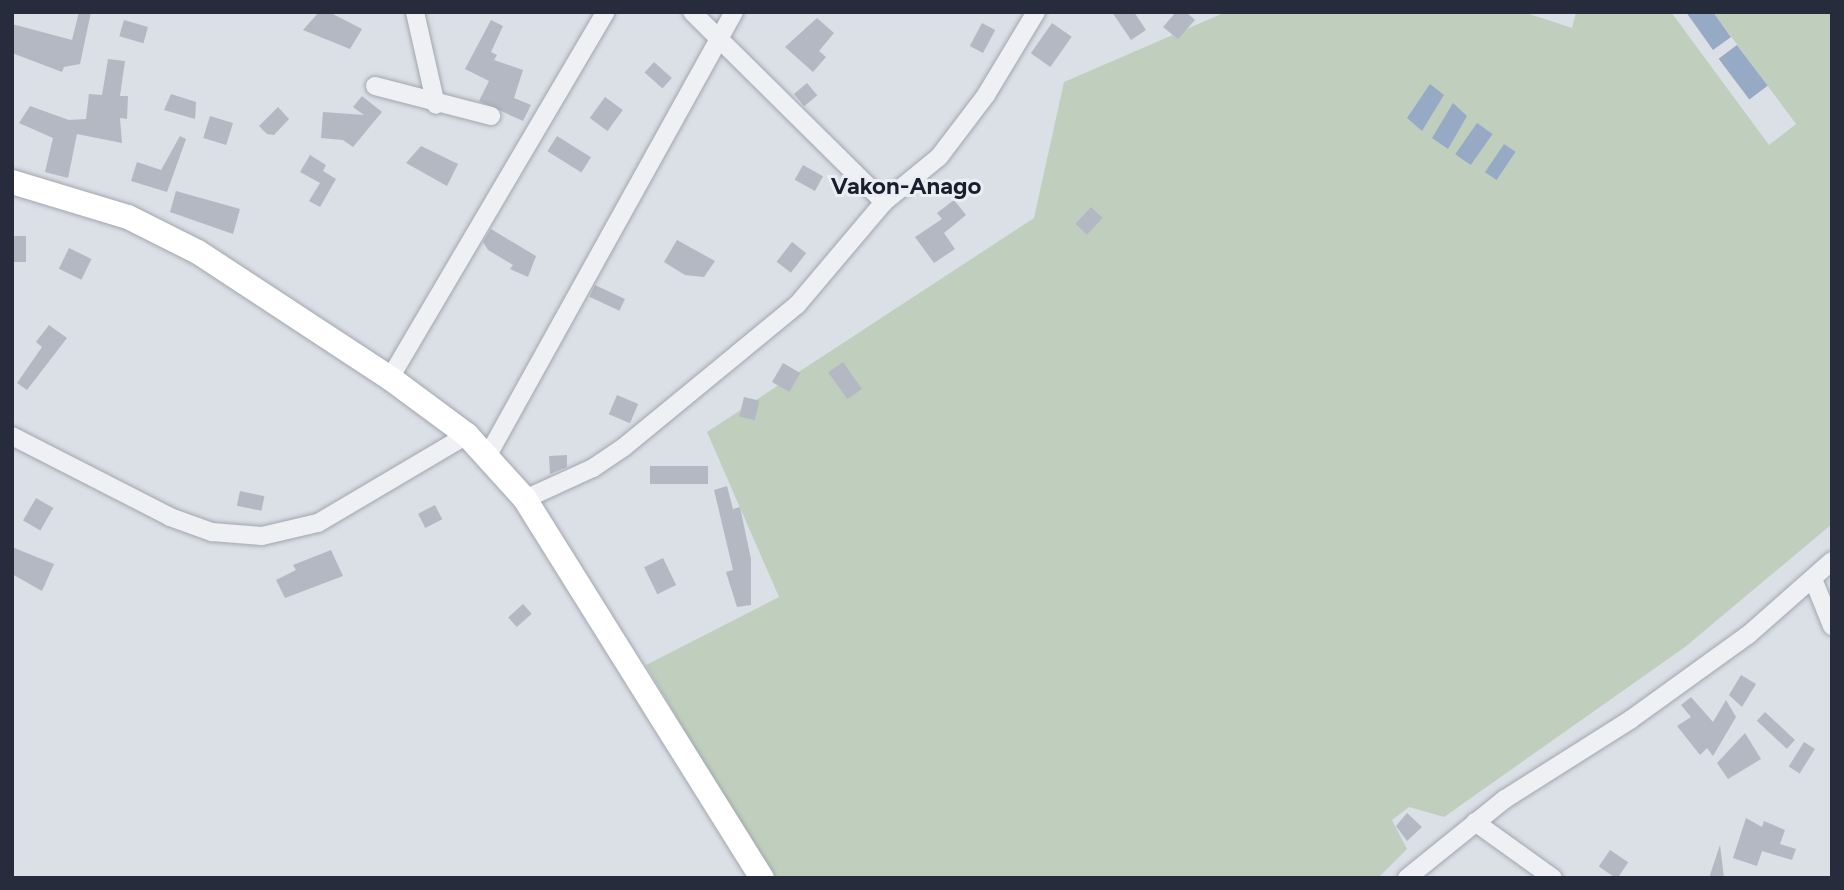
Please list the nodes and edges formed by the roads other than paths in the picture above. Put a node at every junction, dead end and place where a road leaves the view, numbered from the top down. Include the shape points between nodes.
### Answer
1 (415, 12) edge
2 (606, 12) edge
3 (692, 12) edge
4 (734, 12) edge
5 (1036, 12) edge
6 (719, 39) junction
7 (375, 86) dead end
8 (436, 105) junction
9 (491, 116) dead end
10 (12, 183) edge
11 (884, 202) junction
12 (390, 378) junction
13 (467, 435) junction
14 (12, 436) edge
15 (488, 455) junction
16 (525, 499) junction
17 (1832, 561) edge
18 (1813, 579) junction
19 (1832, 626) edge
20 (1475, 822) junction
21 (762, 878) edge
22 (1407, 878) edge
23 (1553, 878) edge

1 - 8 street
2 - 12 street
3 - 6 street
4 - 6 street
5 - 11 street via 986,95 939,157
6 - 11 street
6 - 15 street
7 - 8 street
8 - 9 street
10 - 12 main road via 128,217 156,230 249,284
11 - 16 street via 797,305 714,375 593,468
12 - 13 main road
13 - 14 street via 318,523 262,536 212,532 170,517
13 - 15 main road
15 - 16 main road
16 - 21 main road
17 - 18 street
18 - 19 street
18 - 20 street via 1748,635 1657,701
20 - 22 street
20 - 23 street

